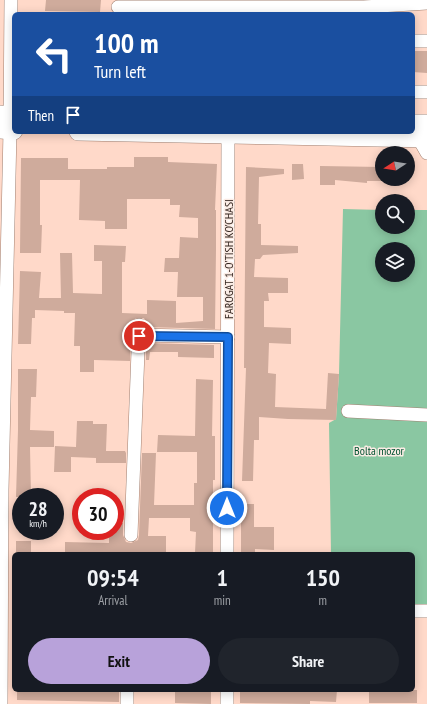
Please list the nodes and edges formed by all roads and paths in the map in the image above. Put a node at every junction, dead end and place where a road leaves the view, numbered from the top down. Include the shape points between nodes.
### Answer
1 (11, 0) edge
2 (308, 3) edge
3 (427, 3) edge
4 (194, 4) edge
5 (118, 7) edge
6 (364, 7) edge
7 (415, 41) edge
8 (427, 41) edge
9 (415, 92) edge
10 (427, 92) edge
11 (8, 123) edge
12 (427, 123) edge
13 (228, 134) edge
14 (420, 134) edge
15 (427, 153) edge
16 (228, 337) junction
17 (348, 411) dead end
18 (427, 415) edge
19 (1, 490) edge
20 (131, 535) dead end
21 (227, 552) edge
22 (415, 611) edge
23 (427, 611) edge
24 (127, 692) edge
25 (227, 692) edge
26 (1, 704) edge
27 (127, 704) edge
28 (227, 704) edge

1 - 11 street
2 - 4 street
2 - 6 street
3 - 6 street
4 - 5 street
7 - 8 street
9 - 10 street
11 - 19 street
12 - 14 main road
13 - 14 main road
13 - 16 street, FAROGAT 1-O'TISH KO'CHASI
14 - 15 street
16 - 20 street via 139,330
16 - 21 street, FAROGAT 1-O'TISH KO'CHASI
17 - 18 street
19 - 26 street
22 - 23 street
24 - 27 street
25 - 28 street

